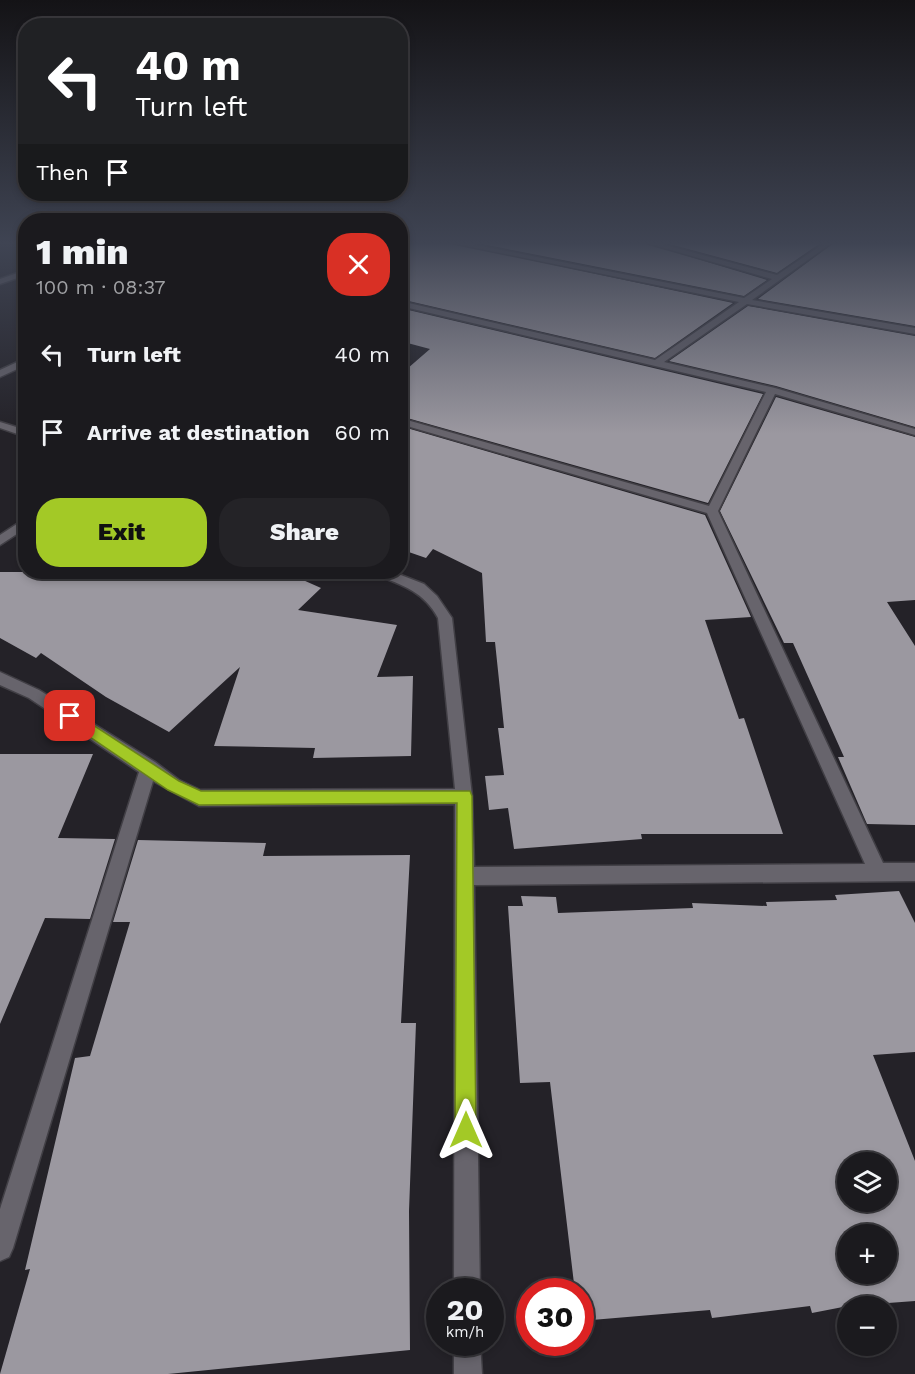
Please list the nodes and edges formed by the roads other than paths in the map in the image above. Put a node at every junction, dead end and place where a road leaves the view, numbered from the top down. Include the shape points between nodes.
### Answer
1 (413, 306) edge
2 (738, 306) edge
3 (773, 306) edge
4 (915, 332) edge
5 (657, 363) junction
6 (18, 365) edge
7 (0, 374) edge
8 (772, 390) junction
9 (408, 423) edge
10 (0, 425) edge
11 (18, 431) edge
12 (915, 432) edge
13 (712, 511) junction
14 (18, 528) edge
15 (0, 541) edge
16 (400, 579) edge
17 (0, 678) edge
18 (149, 767) junction
19 (464, 796) junction
20 (878, 872) junction
21 (915, 872) edge
22 (464, 876) junction
23 (0, 1248) edge
24 (467, 1278) edge
25 (467, 1356) edge
26 (468, 1374) edge

1 - 5 street
2 - 5 street
3 - 4 street
5 - 8 street
6 - 7 street
8 - 12 street
8 - 13 street
9 - 13 street
10 - 11 street
13 - 20 street
14 - 15 street
16 - 19 street via 435,598 445,618
17 - 18 street via 34,694
18 - 19 street via 199,798
18 - 23 street
19 - 22 street
20 - 21 street
20 - 22 street
22 - 24 street
25 - 26 street

